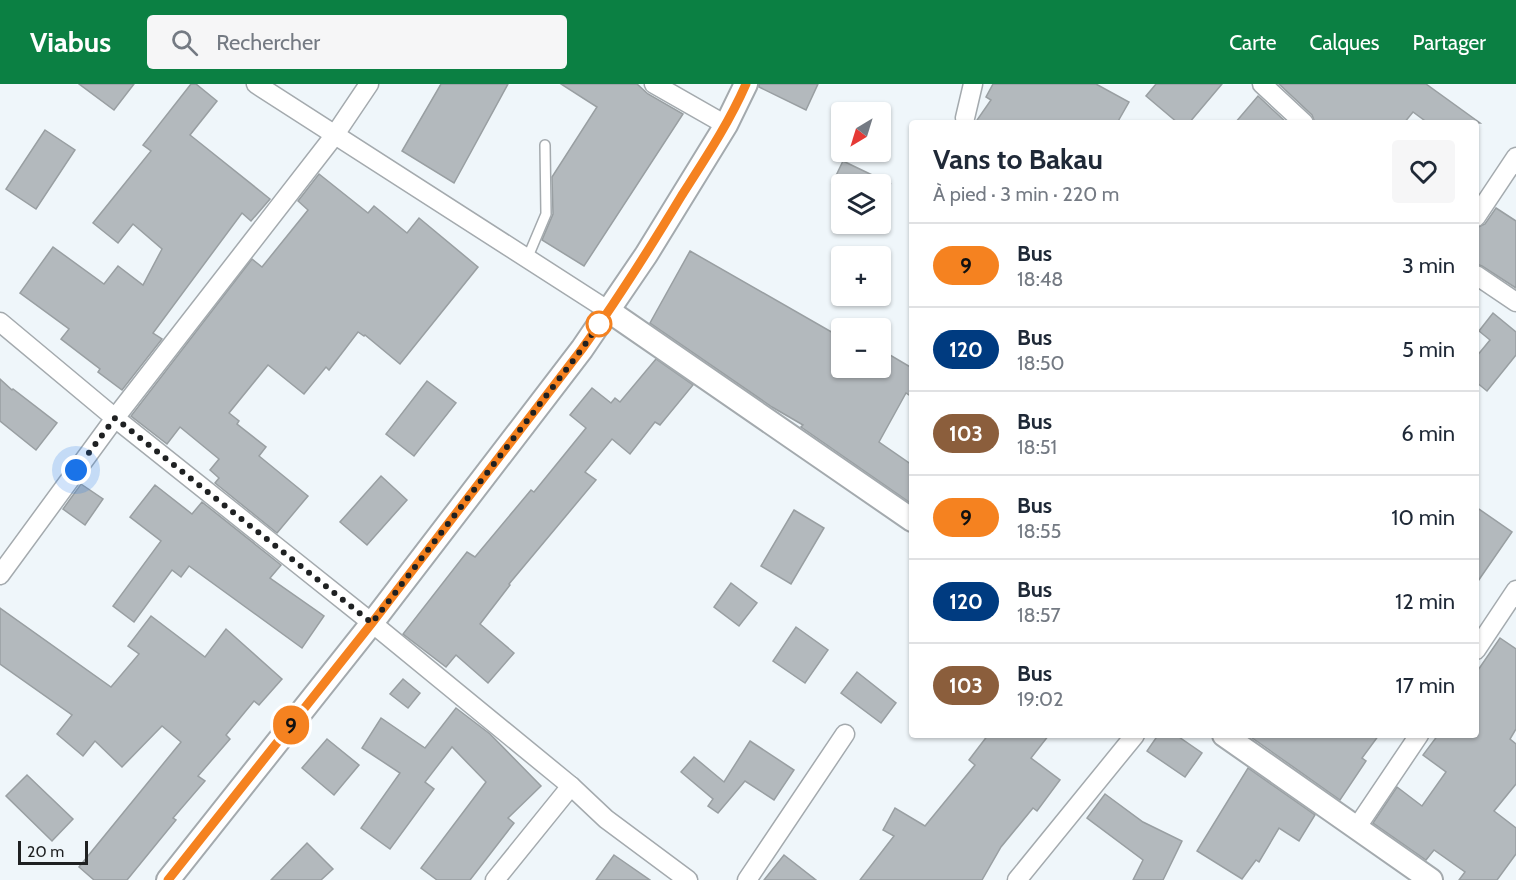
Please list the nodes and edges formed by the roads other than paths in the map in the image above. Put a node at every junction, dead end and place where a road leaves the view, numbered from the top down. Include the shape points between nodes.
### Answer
1 (256, 84) edge
2 (369, 84) edge
3 (654, 84) edge
4 (746, 84) edge
5 (973, 84) edge
6 (1262, 84) edge
7 (965, 118) dead end
8 (1301, 120) edge
9 (726, 125) junction
10 (334, 136) junction
11 (545, 145) dead end
12 (1516, 157) edge
13 (1479, 213) edge
14 (527, 259) junction
15 (1479, 277) edge
16 (1516, 302) edge
17 (609, 311) junction
18 (0, 322) edge
19 (115, 418) junction
20 (909, 518) edge
21 (0, 575) edge
22 (1516, 590) edge
23 (372, 623) junction
24 (1479, 646) edge
25 (845, 734) dead end
26 (1133, 738) edge
27 (1228, 738) edge
28 (1417, 738) edge
29 (571, 786) junction
30 (1357, 827) junction
31 (168, 880) edge
32 (495, 880) edge
33 (688, 880) edge
34 (747, 880) edge
35 (1017, 880) edge
36 (1431, 880) edge

1 - 10 street
2 - 10 street
3 - 9 street
4 - 9 street
5 - 7 street
6 - 8 street
9 - 17 street
10 - 14 street
10 - 19 street
11 - 14 lane via 546,214
12 - 13 street
14 - 17 street
15 - 16 street
17 - 20 street
17 - 23 street
18 - 19 street
19 - 21 street
19 - 23 street
22 - 24 street
23 - 29 street
23 - 31 street
25 - 34 street
26 - 35 street
27 - 30 street
28 - 30 street
29 - 32 street
29 - 33 street via 606,819
30 - 36 street

